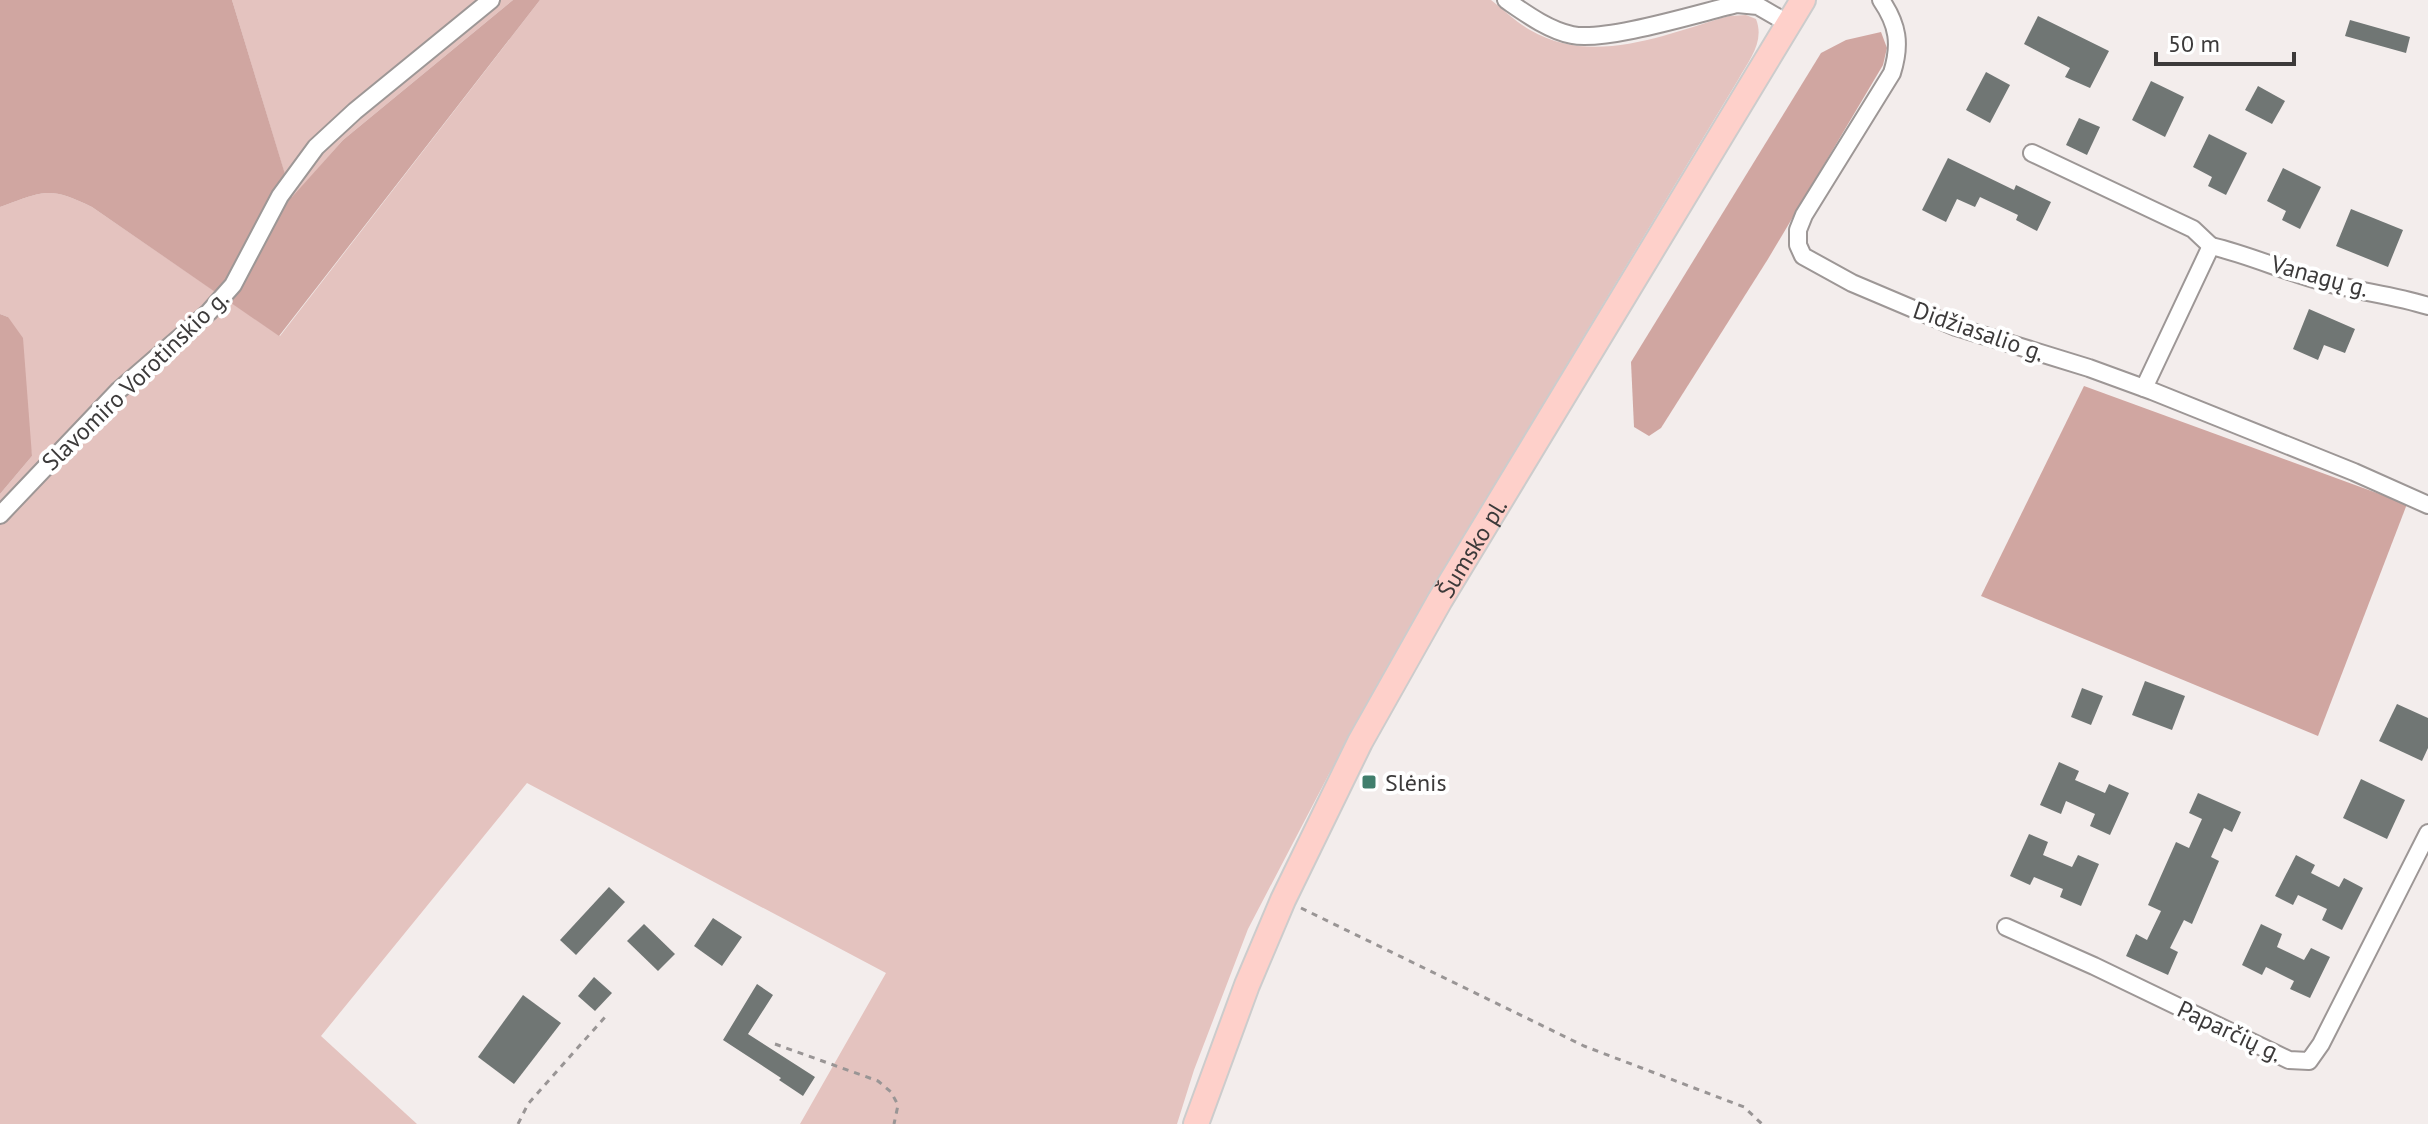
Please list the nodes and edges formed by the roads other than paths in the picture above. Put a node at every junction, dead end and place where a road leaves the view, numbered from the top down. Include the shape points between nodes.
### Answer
1 (491, 0) edge
2 (1506, 0) edge
3 (1803, 0) edge
4 (1881, 0) edge
5 (1789, 24) junction
6 (2032, 153) dead end
7 (2211, 246) junction
8 (2428, 306) edge
9 (2144, 388) junction
10 (2428, 505) edge
11 (0, 515) edge
12 (2428, 833) edge
13 (2006, 927) dead end
14 (1196, 1124) edge

1 - 11 street, Slavomiro Vorotinskio g. via 316,147 280,196 233,285 119,390
2 - 5 street via 1572,35 1598,36 1737,4 1758,6
3 - 5 main road, Šumsko pl.
4 - 9 street, Didžiasalio g. via 1896,25 1895,64 1804,215 1798,230 1803,256 1815,266 1956,327
5 - 14 main road, Šumsko pl. via 1433,612 1360,742 1283,900
6 - 7 street, Vanagų g. via 2193,229
7 - 8 street, Vanagų g. via 2325,282
7 - 9 street
9 - 10 street, Didžiasalio g.
12 - 13 street, Paparčių g. via 2309,1061 2289,1060

